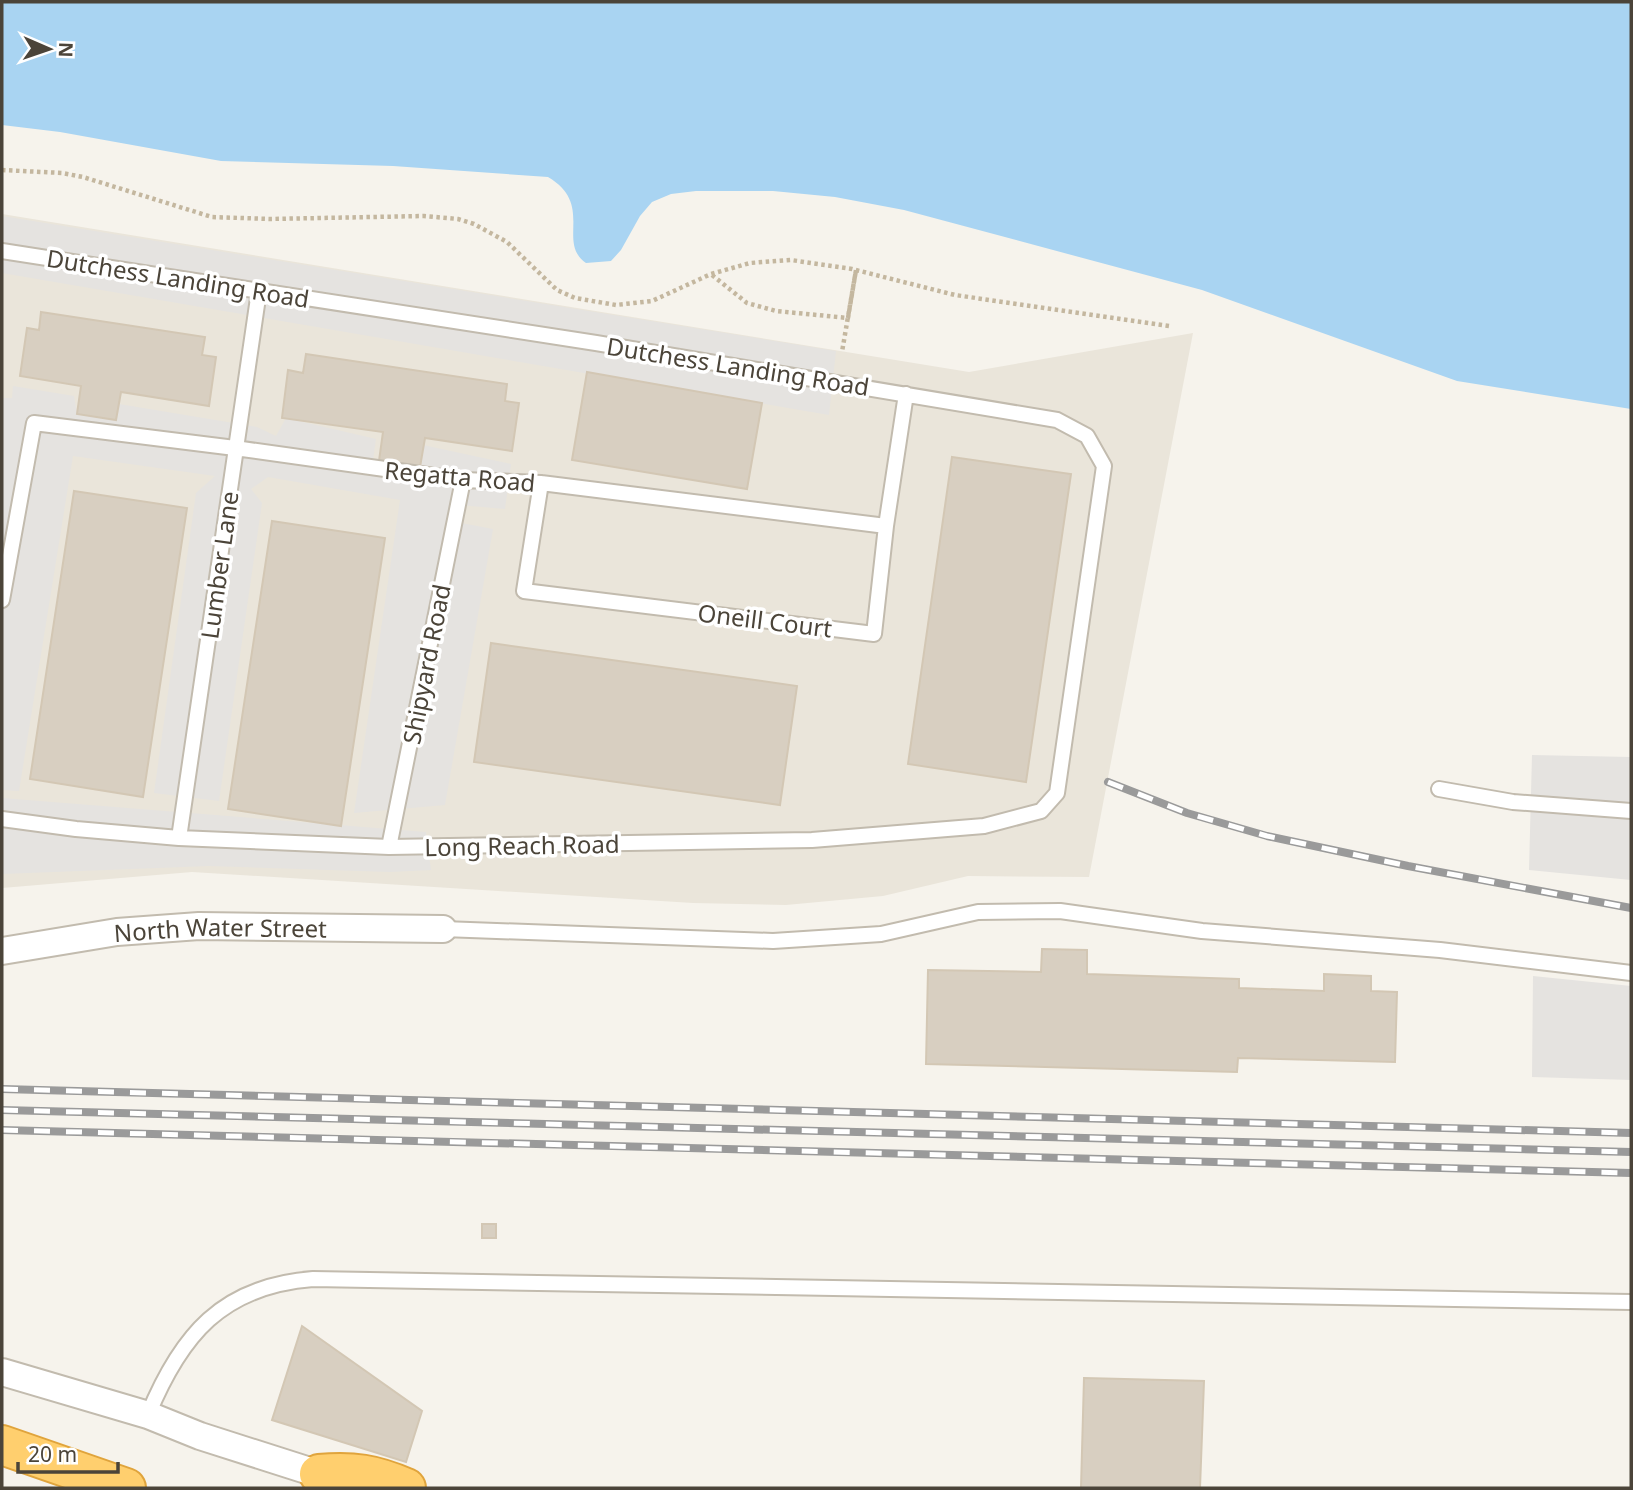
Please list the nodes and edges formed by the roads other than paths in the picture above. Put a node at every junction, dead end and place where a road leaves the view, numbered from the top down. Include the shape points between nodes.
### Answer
1 (2, 251) edge
2 (259, 291) junction
3 (906, 394) junction
4 (235, 448) junction
5 (463, 480) junction
6 (541, 483) junction
7 (886, 526) junction
8 (2, 600) edge
9 (1439, 789) dead end
10 (1041, 811) joint
11 (1631, 811) edge
12 (2, 819) edge
13 (179, 838) junction
14 (389, 847) junction
15 (443, 929) joint
16 (2, 951) edge
17 (1631, 973) edge
18 (1631, 1302) edge
19 (2, 1372) edge
20 (148, 1415) junction
21 (2, 1444) edge
22 (319, 1474) joint
23 (126, 1488) edge
24 (406, 1488) edge

1 - 2 lane, Dutchess Landing Road
2 - 3 lane, Dutchess Landing Road
2 - 4 lane, Lumber Lane
3 - 7 lane, Oneill Court
3 - 10 lane, Dutchess Landing Road via 1057,420 1087,436 1104,466 1056,793
4 - 5 lane, Regatta Road
4 - 8 lane, Regatta Road via 34,423
4 - 13 lane, Lumber Lane
5 - 6 lane, Regatta Road
5 - 14 lane, Shipyard Road
6 - 7 lane, Regatta Road
6 - 7 lane, Oneill Court via 524,591 874,634
9 - 11 lane via 1513,802
10 - 14 lane, Long Reach Road via 984,826 811,840
12 - 13 lane, Long Reach Road
13 - 14 lane, Long Reach Road
15 - 16 street, North Water Street via 199,926 117,932
15 - 17 lane via 774,942 881,934 978,912 1060,911 1202,931 1440,950
18 - 20 lane via 294,1281 246,1293 205,1323 173,1364
19 - 20 street
20 - 22 street
21 - 23 highway
22 - 24 highway via 371,1474

